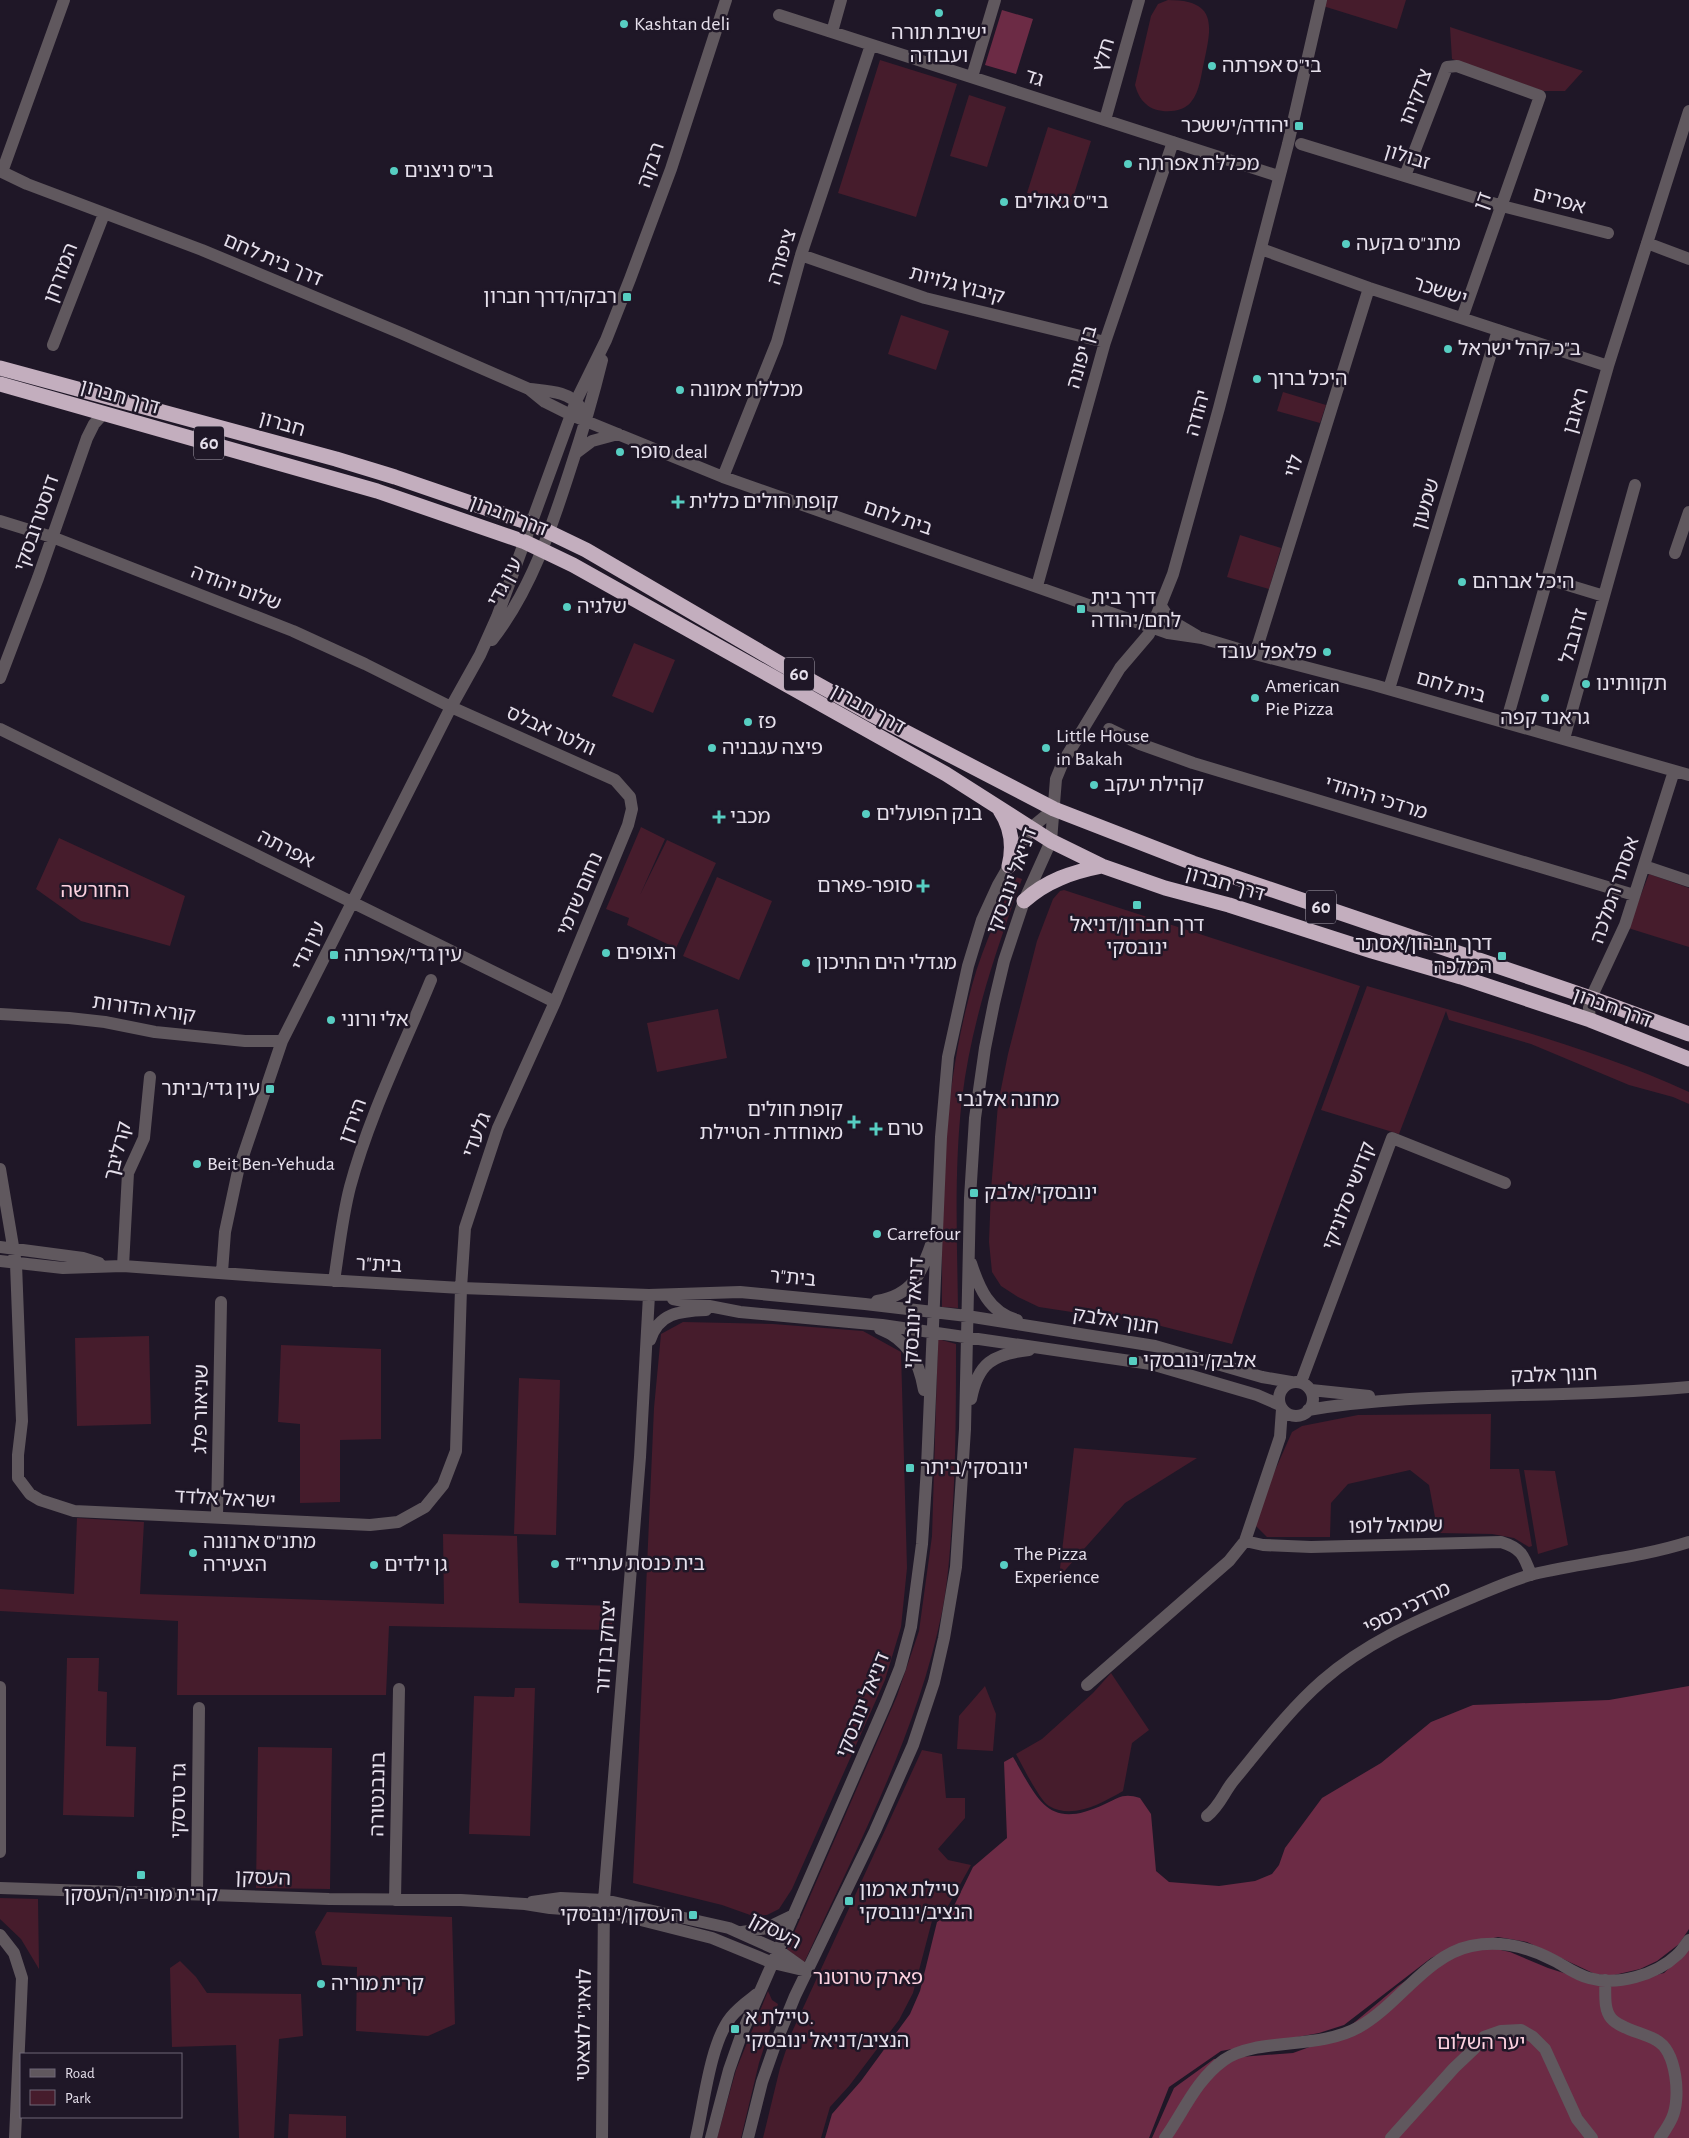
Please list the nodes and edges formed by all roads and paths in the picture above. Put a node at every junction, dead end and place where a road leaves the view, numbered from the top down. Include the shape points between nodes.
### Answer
1 (64, 0) edge
2 (725, 0) edge
3 (841, 0) edge
4 (995, 0) edge
5 (1139, 0) edge
6 (1321, 0) edge
7 (779, 15) dead end
8 (832, 32) junction
9 (872, 45) junction
10 (972, 77) junction
11 (1540, 96) joint
12 (1689, 111) edge
13 (1105, 120) junction
14 (1173, 142) junction
15 (1301, 144) dead end
16 (1, 171) edge
17 (1278, 176) junction
18 (1406, 176) junction
19 (1502, 206) junction
20 (104, 214) junction
21 (1608, 233) dead end
22 (1647, 244) junction
23 (1261, 249) junction
24 (801, 255) junction
25 (1689, 259) edge
26 (1369, 288) junction
27 (1462, 318) junction
28 (1498, 330) junction
29 (606, 340) junction
30 (1105, 342) junction
31 (53, 345) dead end
32 (1608, 366) junction
33 (0, 368) edge
34 (0, 384) edge
35 (529, 389) junction
36 (576, 401) junction
37 (104, 413) junction
38 (571, 414) junction
39 (585, 421) junction
40 (618, 434) junction
41 (576, 453) junction
42 (723, 477) junction
43 (1635, 485) dead end
44 (1689, 512) edge
45 (0, 521) edge
46 (532, 524) junction
47 (549, 531) junction
48 (52, 537) junction
49 (525, 542) junction
50 (542, 549) junction
51 (1675, 553) dead end
52 (1548, 579) junction
53 (1037, 586) junction
54 (1604, 596) junction
55 (1161, 606) junction
56 (1153, 628) junction
57 (1202, 638) junction
58 (1255, 654) junction
59 (480, 655) junction
60 (0, 678) edge
61 (1389, 689) junction
62 (452, 707) junction
63 (1506, 723) junction
64 (0, 729) edge
65 (1109, 729) dead end
66 (1564, 739) junction
67 (1674, 771) junction
68 (1689, 775) edge
69 (630, 797) joint
70 (1000, 809) junction
71 (1054, 809) junction
72 (1031, 828) junction
73 (1051, 841) junction
74 (1009, 866) junction
75 (1102, 866) junction
76 (1644, 866) junction
77 (1689, 881) edge
78 (1634, 895) junction
79 (1024, 901) junction
80 (351, 903) junction
81 (431, 980) dead end
82 (1591, 998) junction
83 (555, 1002) junction
84 (0, 1014) edge
85 (1590, 1020) junction
86 (1689, 1034) edge
87 (282, 1041) junction
88 (1689, 1059) edge
89 (150, 1077) dead end
90 (0, 1169) edge
91 (1504, 1183) dead end
92 (936, 1226) junction
93 (0, 1247) edge
94 (15, 1250) junction
95 (968, 1250) junction
96 (0, 1261) edge
97 (16, 1264) junction
98 (107, 1265) junction
99 (123, 1266) junction
100 (222, 1272) junction
101 (334, 1281) junction
102 (461, 1288) junction
103 (649, 1295) junction
104 (221, 1302) dead end
105 (864, 1304) junction
106 (726, 1310) junction
107 (932, 1312) junction
108 (966, 1316) junction
109 (664, 1317) joint
110 (863, 1323) junction
111 (1058, 1331) junction
112 (931, 1332) junction
113 (966, 1337) junction
114 (1047, 1348) junction
115 (645, 1367) junction
116 (1301, 1385) junction
117 (1689, 1387) edge
118 (1419, 1398) junction
119 (1281, 1407) junction
120 (1308, 1410) junction
121 (1296, 1416) junction
122 (928, 1419) junction
123 (965, 1429) junction
124 (1280, 1437) junction
125 (217, 1517) junction
126 (1245, 1542) junction
127 (1689, 1542) edge
128 (1531, 1575) junction
129 (1087, 1685) dead end
130 (0, 1687) edge
131 (399, 1689) dead end
132 (199, 1708) dead end
133 (1208, 1816) dead end
134 (0, 1852) edge
135 (0, 1888) edge
136 (197, 1894) junction
137 (395, 1900) junction
138 (604, 1906) junction
139 (794, 1915) junction
140 (740, 1932) junction
141 (0, 1935) edge
142 (1689, 1940) edge
143 (778, 1950) junction
144 (773, 1963) junction
145 (807, 1971) junction
146 (1605, 1980) junction
147 (759, 1992) junction
148 (15, 2138) edge
149 (602, 2138) edge
150 (696, 2138) edge
151 (711, 2138) edge
152 (748, 2138) edge
153 (1165, 2138) edge
154 (1391, 2138) edge
155 (1592, 2138) edge
156 (1660, 2138) edge

1 - 16 street
2 - 29 street, רבקה via 671,169
3 - 8 street
4 - 10 street
5 - 13 street, חלץ
6 - 17 street, יהודה
7 - 8 street, גד
8 - 9 street, גד
9 - 10 street, גד
9 - 24 street, ציפורה
10 - 13 street, גד
11 - 18 street, צדקיהו via 1457,66 1447,67
11 - 19 street, דן
12 - 22 street, ראובן
13 - 14 street, גד
14 - 17 street, גד
14 - 30 street, בן יפונה
15 - 18 street, זבולון
16 - 20 street, דרך בית לחם
17 - 23 street, יהודה
18 - 19 street, זבולון
19 - 21 street, אפרים
19 - 27 street, דן
20 - 31 street, המזרחן
20 - 35 street, דרך בית לחם via 202,250
22 - 25 street
22 - 32 street, ראובן
23 - 26 street, יששכר
23 - 55 street, יהודה via 1173,574
24 - 30 street, קיבוץ גלויות via 925,298
24 - 42 street, ציפורה via 777,342
26 - 27 street, יששכר
26 - 58 street, לוי
27 - 28 street, יששכר
28 - 32 street, יששכר
28 - 61 street, שמעון
29 - 36 street, רבקה
29 - 39 street, רבקה
30 - 53 street, בן יפונה
32 - 52 street, ראובן
33 - 46 highway, חברון / 60 via 344,462
34 - 37 highway, דרך חברון / 60
35 - 36 street, דרך בית לחם via 560,393
35 - 38 street, דרך בית לחם via 545,402
36 - 38 street, רבקה
36 - 39 street
37 - 48 street, דוסטרובסקי via 87,438
37 - 49 highway, דרך חברון / 60 via 377,491
38 - 39 street, דרך בית לחם
38 - 46 street, רבקה
39 - 40 street, בית לחם
39 - 41 street, רבקה
40 - 41 street via 592,441
40 - 42 street, בית לחם
41 - 47 street, רבקה
42 - 53 street, בית לחם
43 - 54 street, זרובבל
44 - 51 street
45 - 48 street, שלום יהודה
46 - 47 highway, חברון / 60
46 - 49 street, רבקה
47 - 50 street, רבקה
47 - 71 highway, דרך חברון / 60 via 826,690
48 - 60 street, דוסטרובסקי
48 - 62 street, שלום יהודה via 293,631
49 - 50 highway, דרך חברון / 60
49 - 59 street, עין גדי
50 - 59 street, עין גדי via 520,598
50 - 70 highway, דרך חברון / 60 via 946,774
52 - 54 street
52 - 63 street, ראובן
53 - 56 street, בית לחם
54 - 66 street, זרובבל
55 - 56 street, יהודה
55 - 57 street, בית לחם via 1170,620
56 - 57 street, בית לחם
56 - 71 street, יהודה via 1120,668 1063,762 1056,779
57 - 58 street, בית לחם
58 - 61 street, בית לחם
59 - 62 street, עין גדי
61 - 63 street, בית לחם
62 - 69 street, וולטר אבלס via 615,780
62 - 80 street, עין גדי
63 - 66 street, בית לחם
64 - 80 street, אפרתה
65 - 78 street, מרדכי היהודי via 1192,763
66 - 67 street, בית לחם
67 - 68 street, בית לחם
67 - 76 street, אסתר המלכה
69 - 83 street, נחום שדמי via 632,809 628,825
70 - 72 highway, דרך חברון / 60
70 - 74 highway via 1011,835
71 - 72 street, דניאל ינובסקי
71 - 73 street, דניאל ינובסקי
71 - 82 highway, דרך חברון / 60 via 1193,863
72 - 73 highway, דרך חברון / 60
72 - 74 street, דניאל ינובסקי
73 - 75 highway, דרך חברון / 60
73 - 79 street, דניאל ינובסקי
74 - 92 street, דניאל ינובסקי via 980,927 950,1048
75 - 79 highway via 1054,880
75 - 85 highway, דרך חברון / 60 via 1157,886 1229,905
76 - 77 street
76 - 78 street, אסתר המלכה
78 - 82 street, אסתר המלכה via 1619,941
79 - 95 street, דניאל ינובסקי via 1004,962 985,1048 975,1118
80 - 83 street, אפרתה
80 - 87 street, עין גדי
81 - 101 street, הירדן via 374,1115 350,1185
82 - 85 street, אסתר המלכה
82 - 86 highway, דרך חברון / 60
83 - 102 street, גלעדי via 484,1166 465,1228
84 - 87 street, קורא הדורות via 69,1018 155,1032 245,1041
85 - 88 highway, דרך חברון / 60
87 - 100 street, עין גדי via 238,1171 225,1232
89 - 99 street, קרליבך via 144,1138 128,1173
90 - 94 street, ישראל אלדד
91 - 116 street, קדושי סלוניקי via 1392,1138
92 - 105 street via 925,1263 913,1284 895,1297
92 - 107 street, דניאל ינובסקי
93 - 94 street, בית"ר
94 - 97 street, ישראל אלדד
94 - 98 street, בית"ר via 83,1258
95 - 108 street, דניאל ינובסקי
95 - 111 street via 978,1286 991,1305 1013,1319
96 - 97 street, בית"ר
97 - 98 street, בית"ר via 63,1268
97 - 125 street, ישראל אלדד via 22,1421 18,1478 30,1494 74,1511
98 - 99 street, בית"ר
99 - 100 street, בית"ר
100 - 101 street, בית"ר
101 - 102 street, בית"ר
102 - 103 street, בית"ר
102 - 125 street, ישראל אלדד via 456,1450 443,1484 425,1507 398,1522 385,1525
103 - 105 street, בית"ר via 740,1292
103 - 106 street, בית"ר
103 - 115 street, יצחק בן דור
104 - 125 street, שניאור פלג
105 - 107 street, בית"ר
106 - 109 street, בית"ר via 696,1310
106 - 110 street, בית"ר
107 - 108 street, חנוך אלבק
107 - 112 street, דניאל ינובסקי
108 - 111 street, חנוך אלבק
108 - 113 street, דניאל ינובסקי
109 - 115 street, יצחק בן דור via 652,1334
110 - 112 street, בית"ר
110 - 122 street via 892,1334 906,1344 922,1376
111 - 116 street, חנוך אלבק via 1155,1346
112 - 113 street, חנוך אלבק
112 - 122 street, דניאל ינובסקי
113 - 114 street, חנוך אלבק
113 - 123 street, דניאל ינובסקי
114 - 119 street, חנוך אלבק via 1176,1370 1257,1395
114 - 123 street via 1012,1352 986,1364 973,1387
115 - 138 street, יצחק בן דור
116 - 118 street, חנוך אלבק via 1373,1396
116 - 119 street via 1282,1388 1278,1397
116 - 120 street via 1313,1401
117 - 118 street, חנוך אלבק via 1582,1394
118 - 120 street, חנוך אלבק
119 - 121 street
119 - 124 street
120 - 121 street
121 - 124 street
122 - 139 street, דניאל ינובסקי via 925,1513 917,1588 900,1668
123 - 145 street, דניאל ינובסקי via 956,1567 934,1682 910,1754
124 - 126 street
126 - 128 street, שמואל לופו via 1311,1546 1501,1542 1524,1555
126 - 129 street via 1229,1561
127 - 128 street, מרדכי כספי
128 - 133 street, מרדכי כספי via 1425,1617 1351,1658 1292,1711
130 - 134 street
131 - 137 street, בונבנטורה
132 - 136 street, גד טדסקי
135 - 136 street, העסקן
136 - 137 street, העסקן
137 - 138 street, העסקן via 526,1904 561,1898
138 - 140 street, העסקן
138 - 144 street, העסקן via 712,1938
138 - 149 street, לואיג'י לוצאטי
139 - 140 street via 767,1928
139 - 143 street, דניאל ינובסקי
140 - 143 street, העסקן
141 - 148 street via 14,1953 22,1978
142 - 146 street via 1677,1955 1650,1972 1626,1979
143 - 144 street, דניאל ינובסקי
143 - 145 street, העסקן
144 - 145 street, העסקן
144 - 147 street, דניאל ינובסקי
145 - 152 street, דניאל ינובסקי via 775,2045
146 - 153 street via 1589,1979 1522,1947 1499,1944 1469,1946 1434,1964 1376,2015 1344,2035 1252,2050 1225,2059 1190,2096
146 - 156 street via 1606,2006 1612,2018 1658,2040 1674,2066 1677,2094 1673,2118
147 - 150 street via 731,2017 724,2029
147 - 151 street, דניאל ינובסקי via 729,2070
154 - 155 street via 1484,2037 1501,2031 1521,2030 1545,2049 1577,2119

